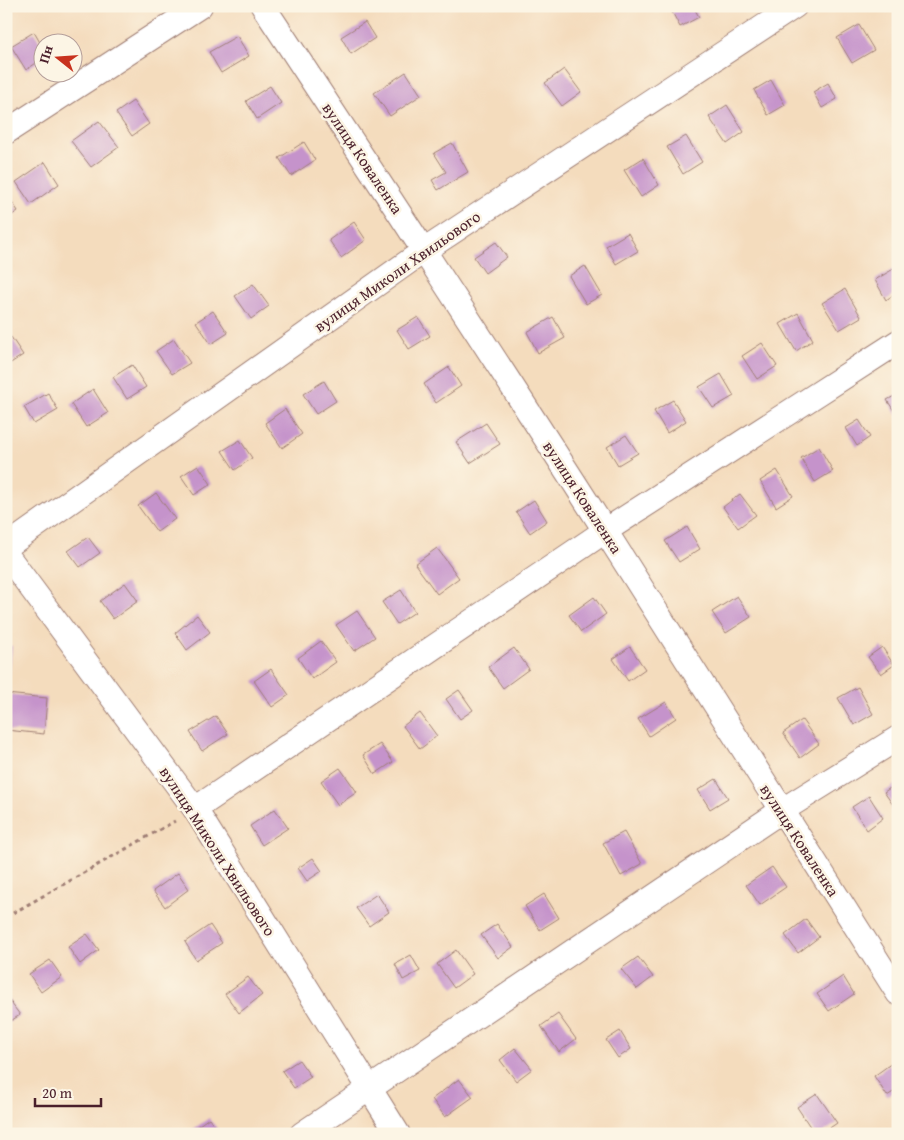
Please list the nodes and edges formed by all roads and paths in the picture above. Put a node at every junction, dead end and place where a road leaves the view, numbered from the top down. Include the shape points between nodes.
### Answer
1 (200, 6) edge
2 (262, 6) edge
3 (795, 6) edge
4 (6, 132) edge
5 (424, 250) junction
6 (898, 342) edge
7 (606, 531) junction
8 (6, 546) edge
9 (6, 554) edge
10 (898, 738) edge
11 (195, 809) junction
12 (781, 811) junction
13 (6, 918) edge
14 (898, 993) edge
15 (368, 1088) junction
16 (302, 1134) edge
17 (398, 1134) edge

1 - 4 street
2 - 5 street, вулиця Коваленка
3 - 5 street, вулиця Миколи Хвильового
5 - 7 street, вулиця Коваленка
5 - 8 street, вулиця Миколи Хвильового
6 - 7 street
7 - 11 street
7 - 12 street, вулиця Коваленка
9 - 11 street, вулиця Миколи Хвильового
10 - 12 street
11 - 13 path
11 - 15 street, вулиця Миколи Хвильового
12 - 14 street, вулиця Коваленка
12 - 15 street
15 - 16 street
15 - 17 street, вулиця Миколи Хвильового

